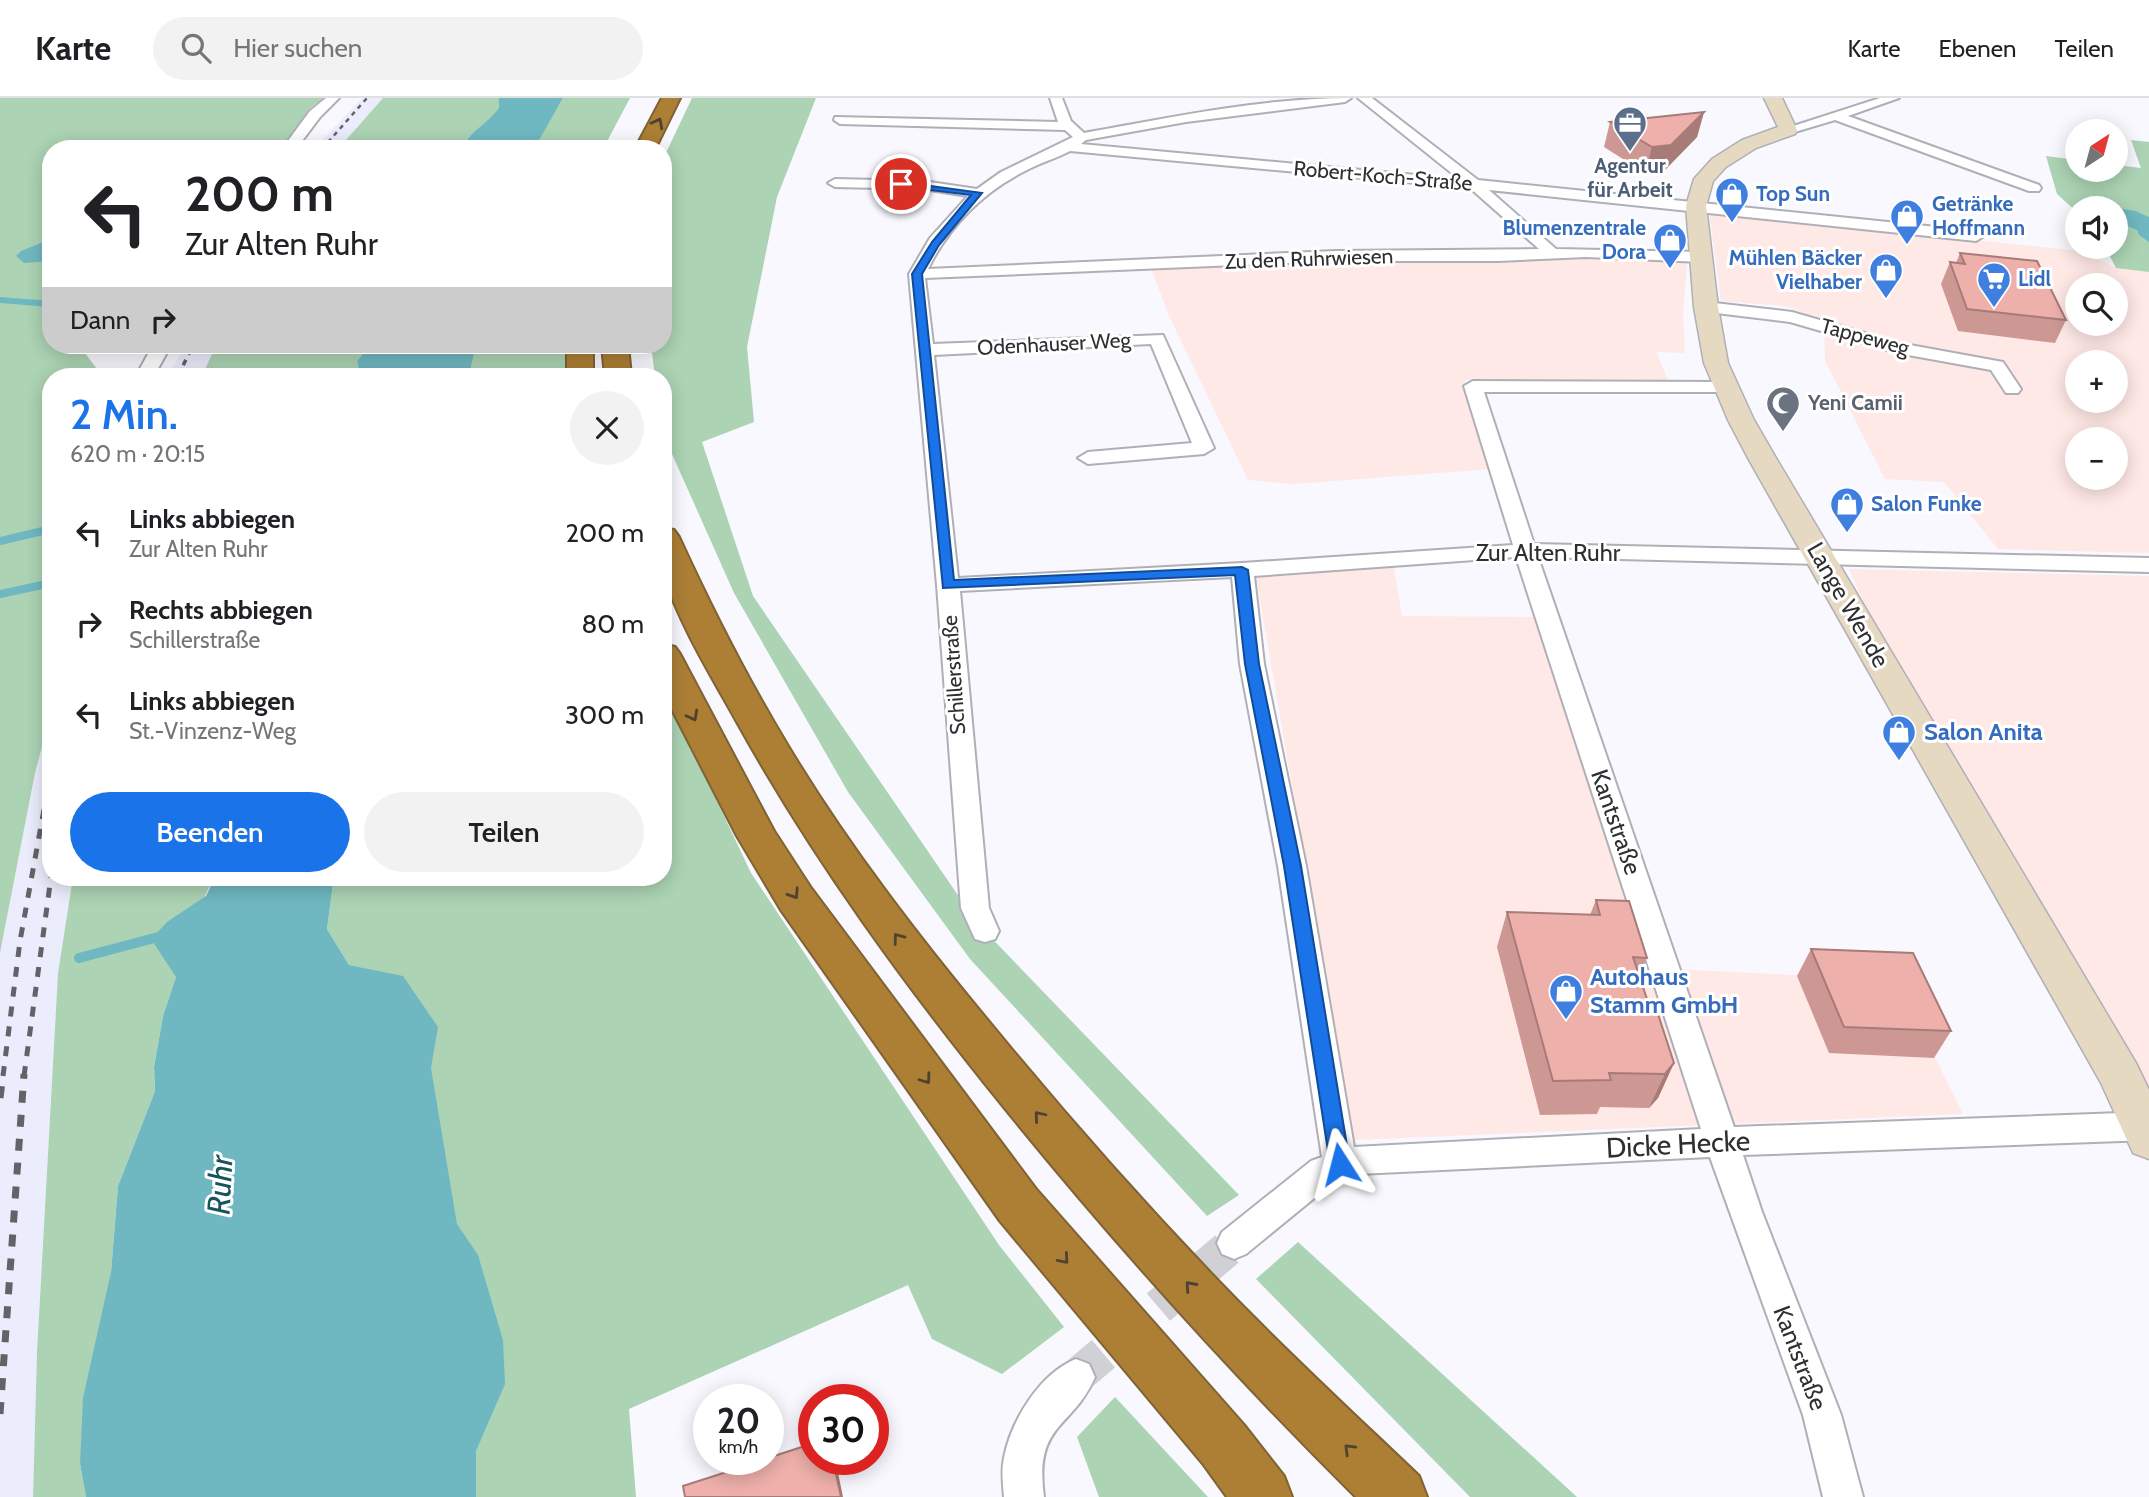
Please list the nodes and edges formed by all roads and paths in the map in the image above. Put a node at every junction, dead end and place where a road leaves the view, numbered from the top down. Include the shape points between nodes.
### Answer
1 (333, 98) edge
2 (671, 98) edge
3 (1056, 98) edge
4 (1345, 98) edge
5 (1364, 98) edge
6 (1773, 98) edge
7 (1893, 98) edge
8 (1838, 116) junction
9 (840, 120) dead end
10 (1788, 130) junction
11 (1073, 137) junction
12 (296, 140) edge
13 (650, 140) edge
14 (835, 183) dead end
15 (1471, 184) junction
16 (2034, 188) dead end
17 (978, 193) junction
18 (1696, 205) junction
19 (1976, 236) dead end
20 (1553, 254) junction
21 (1702, 257) junction
22 (917, 274) junction
23 (1706, 307) junction
24 (926, 350) junction
25 (1726, 387) junction
26 (2012, 388) dead end
27 (1088, 458) dead end
28 (1526, 550) junction
29 (672, 558) edge
30 (1822, 558) junction
31 (2149, 565) edge
32 (1242, 570) junction
33 (948, 585) junction
34 (672, 673) edge
35 (985, 931) dead end
36 (2147, 1130) edge
37 (1723, 1142) junction
38 (1340, 1164) junction
39 (1234, 1244) tunnel mouth
40 (1076, 1377) tunnel mouth
41 (1224, 1444) junction
42 (1024, 1497) edge
43 (1263, 1497) edge
44 (1277, 1497) edge
45 (1398, 1497) edge
46 (1843, 1497) edge

1 - 12 street
13 -> 2 highway
3 - 11 street
4 - 11 street
5 - 15 street
6 - 10 street
7 - 8 street, Lange Wende
8 - 10 street, Lange Wende
8 - 16 street
9 - 11 street
10 - 18 street, Lange Wende via 1749,144 1719,163 1704,179
11 - 15 street, Robert-Koch-Straße
11 - 17 street
14 - 17 street via 923,185
15 - 18 street, Robert-Koch-Straße
15 - 20 street
17 - 22 street via 935,244
18 - 19 street, Robert-Koch-Straße
18 - 21 street, Lange Wende
20 - 21 street, Zu den Ruhrwiesen
20 - 22 street, Zu den Ruhrwiesen via 1335,256
21 - 23 street, Lange Wende
22 - 24 street, Schillerstraße
23 - 25 street, Lange Wende via 1716,363
23 - 26 street, Tappeweg via 1792,317 1897,348 1997,366
24 - 27 street, Odenhauser Weg via 1157,339 1203,448
24 - 33 street, Schillerstraße
25 - 28 street, Kantstraße via 1473,386
25 - 30 street, Lange Wende via 1756,448
28 - 30 street, Zur Alten Ruhr
28 - 32 street, Zur Alten Ruhr
28 - 37 street, Kantstraße
45 -> 29 highway via 1241,1343 1077,1161 944,1001 839,859 757,726 697,616
30 - 31 street, Zur Alten Ruhr
30 - 36 street, Lange Wende
32 - 33 street, Zur Alten Ruhr
32 - 38 street via 1252,664 1292,866
33 - 35 street, Schillerstraße via 975,908
34 -> 41 highway via 757,836 796,899 1018,1205
36 - 37 street, Dicke Hecke
37 - 38 street, Dicke Hecke
37 - 46 street, Kantstraße via 1822,1415
38 - 39 street, Dicke Hecke via 1323,1171
40 - 42 street via 1030,1432 1020,1479
41 - 43 highway
41 - 44 highway

